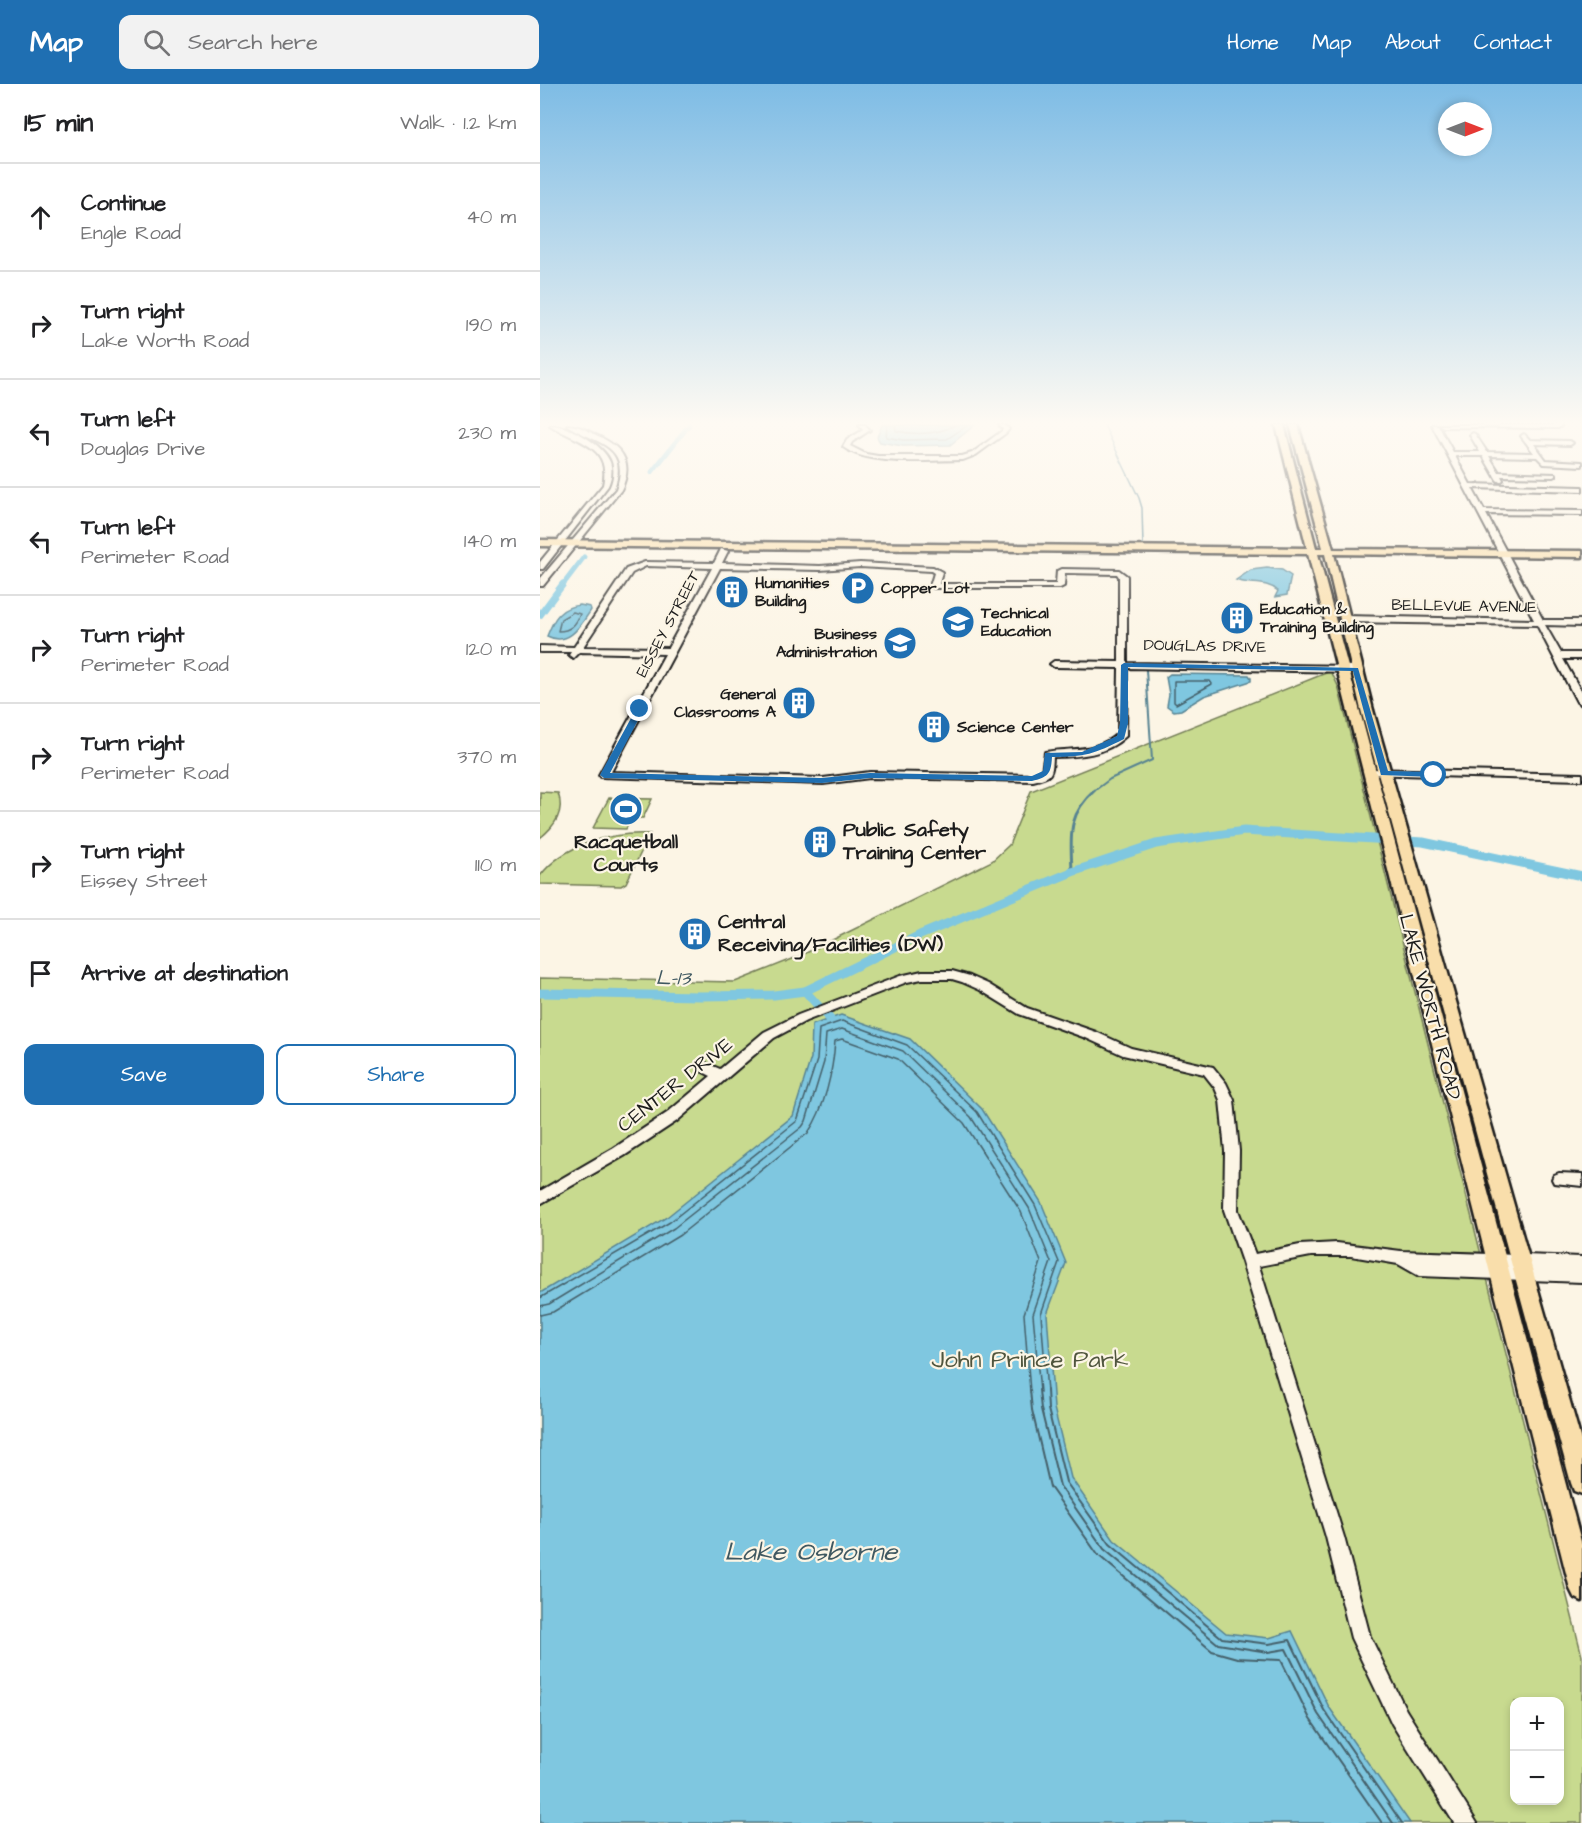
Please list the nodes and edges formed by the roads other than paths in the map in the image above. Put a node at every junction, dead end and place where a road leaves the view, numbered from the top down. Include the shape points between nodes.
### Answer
1 (589, 506) edge
2 (605, 506) edge
3 (1301, 506) edge
4 (1315, 506) edge
5 (1479, 506) edge
6 (1482, 512) junction
7 (1582, 513) edge
8 (540, 543) edge
9 (557, 546) junction
10 (572, 546) junction
11 (540, 550) edge
12 (724, 551) junction
13 (1582, 554) edge
14 (1313, 555) junction
15 (1328, 555) junction
16 (1505, 556) junction
17 (1582, 559) edge
18 (717, 566) junction
19 (540, 567) edge
20 (540, 584) edge
21 (1345, 619) junction
22 (1539, 622) junction
23 (1582, 623) edge
24 (540, 649) edge
25 (574, 653) junction
26 (670, 654) junction
27 (540, 655) edge
28 (1558, 656) junction
29 (1582, 656) edge
30 (1054, 662) dead end
31 (1124, 662) junction
32 (1348, 666) junction
33 (1568, 676) junction
34 (1582, 676) edge
35 (1582, 702) edge
36 (1368, 772) junction
37 (1384, 774) junction
38 (1582, 777) edge
39 (1400, 890) junction
40 (1431, 940) junction
41 (706, 1068) dead end
42 (721, 1075) junction
43 (1559, 1179) dead end
44 (1582, 1180) edge
45 (540, 1198) edge
46 (1250, 1262) junction
47 (1582, 1263) edge
48 (1497, 1266) junction
49 (1520, 1267) junction
50 (1582, 1275) edge
51 (1582, 1483) edge
52 (1582, 1589) edge
53 (1466, 1823) edge

1 - 9 street
2 - 10 street
3 - 14 main road, LAKE WORTH ROAD
4 - 15 main road, LAKE WORTH ROAD
5 - 6 street
6 - 7 street
6 - 16 street
8 - 9 main road
9 - 10 main road
9 - 11 main road
9 - 19 street
10 - 12 main road
10 - 14 main road
10 - 20 street
12 - 14 main road
12 - 18 street, EISSEY STREET
13 - 16 main road
14 - 15 main road
14 - 32 main road, LAKE WORTH ROAD
15 - 16 main road
15 - 21 main road, LAKE WORTH ROAD
16 - 17 main road
16 - 22 street
18 - 25 street via 653,564 632,569
18 - 26 street, EISSEY STREET
18 - 31 street via 933,569 938,573 934,586 1060,586 1061,571 1119,572 1123,574
21 - 22 street, BELLEVUE AVENUE
21 - 32 main road, LAKE WORTH ROAD
22 - 23 street, BELLEVUE AVENUE
22 - 28 street
24 - 25 street
25 - 26 street
25 - 27 street
26 - 31 street, EISSEY STREET via 604,775 822,781 870,775 1043,776 1047,772 1048,754 1093,752 1121,737
28 - 29 street
28 - 33 street
30 - 31 street, DOUGLAS DRIVE
31 - 32 street, DOUGLAS DRIVE
32 - 36 main road, LAKE WORTH ROAD
32 - 37 main road, LAKE WORTH ROAD
33 - 34 street
33 - 35 street
36 - 37 street
36 - 39 main road, LAKE WORTH ROAD
37 - 38 street
37 - 40 main road, LAKE WORTH ROAD
39 - 40 main road via 1409,900 1420,928
39 - 48 main road, LAKE WORTH ROAD
40 - 49 main road, LAKE WORTH ROAD
41 - 42 street
42 - 45 street, CENTER DRIVE via 663,1123
42 - 46 street, CENTER DRIVE via 769,1035 802,1018 904,979 952,975 984,987 1023,1011 1128,1052 1208,1070 1227,1101 1232,1151 1231,1210
43 - 44 street
46 - 48 street via 1318,1248 1404,1260 1419,1269
46 - 53 street, CENTER DRIVE via 1335,1537 1361,1638 1399,1718
47 - 49 street
48 - 49 street
48 - 52 main road, LAKE WORTH ROAD
49 - 50 street
49 - 51 main road, LAKE WORTH ROAD

